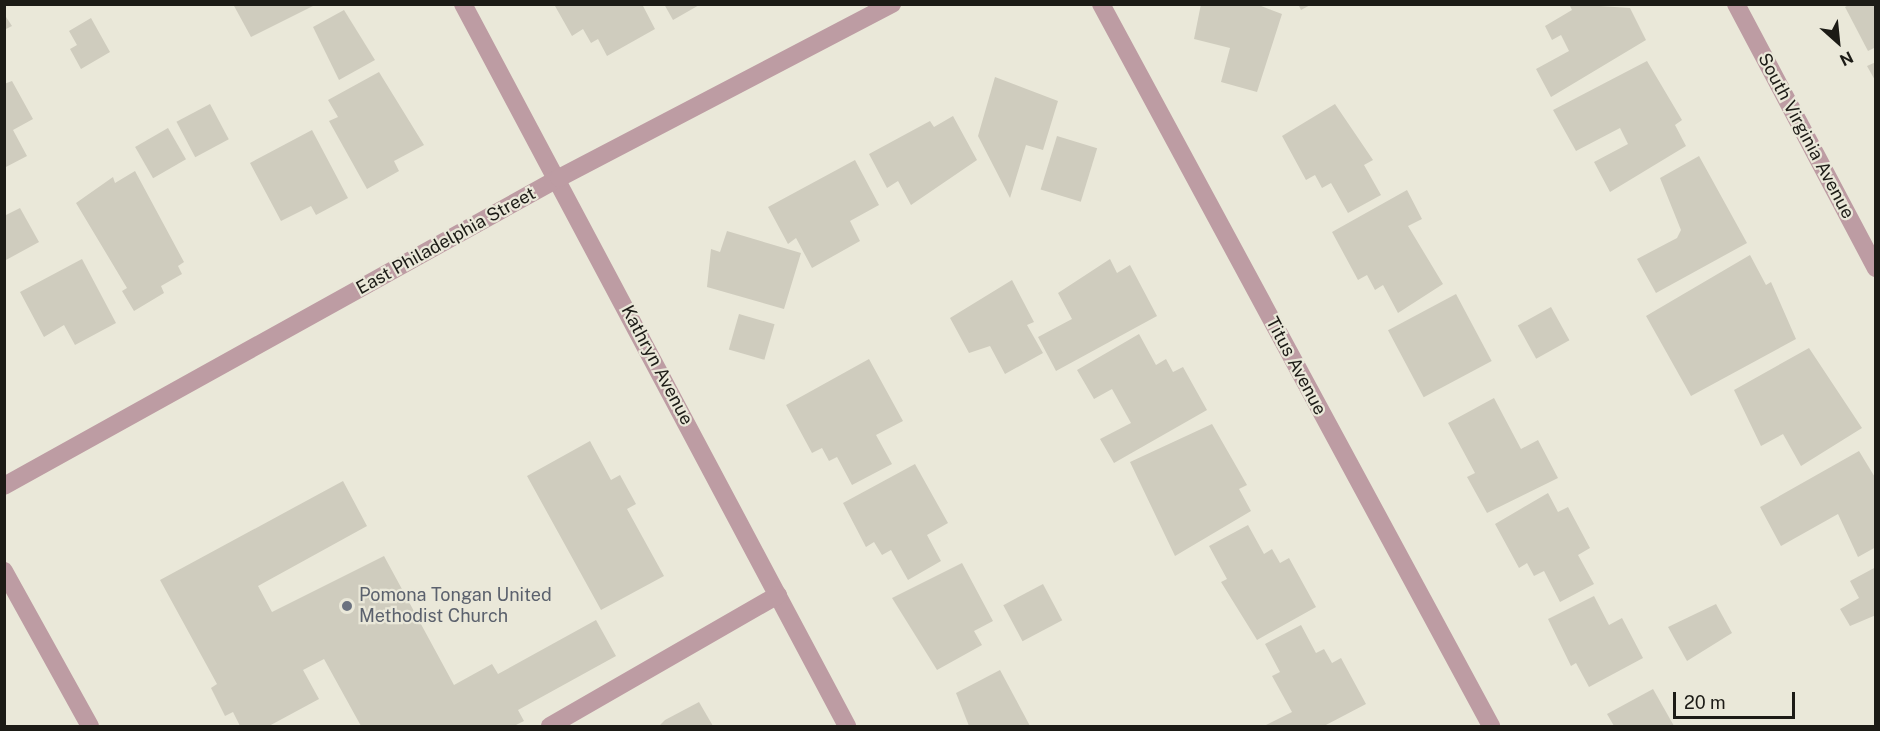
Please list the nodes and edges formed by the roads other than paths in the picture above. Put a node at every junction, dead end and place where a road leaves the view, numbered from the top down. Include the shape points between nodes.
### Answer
1 (463, 4) edge
2 (892, 4) edge
3 (1101, 4) edge
4 (1736, 4) edge
5 (559, 178) junction
6 (1875, 268) edge
7 (4, 486) edge
8 (4, 571) edge
9 (778, 596) junction
10 (90, 726) edge
11 (550, 726) edge
12 (847, 726) edge
13 (1491, 726) edge

1 - 5 street, Kathryn Avenue
2 - 5 street, East Philadelphia Street
3 - 13 street, Titus Avenue
4 - 6 street, South Virginia Avenue
5 - 7 street, East Philadelphia Street
5 - 9 street, Kathryn Avenue
8 - 10 street
9 - 11 street
9 - 12 street, Kathryn Avenue

